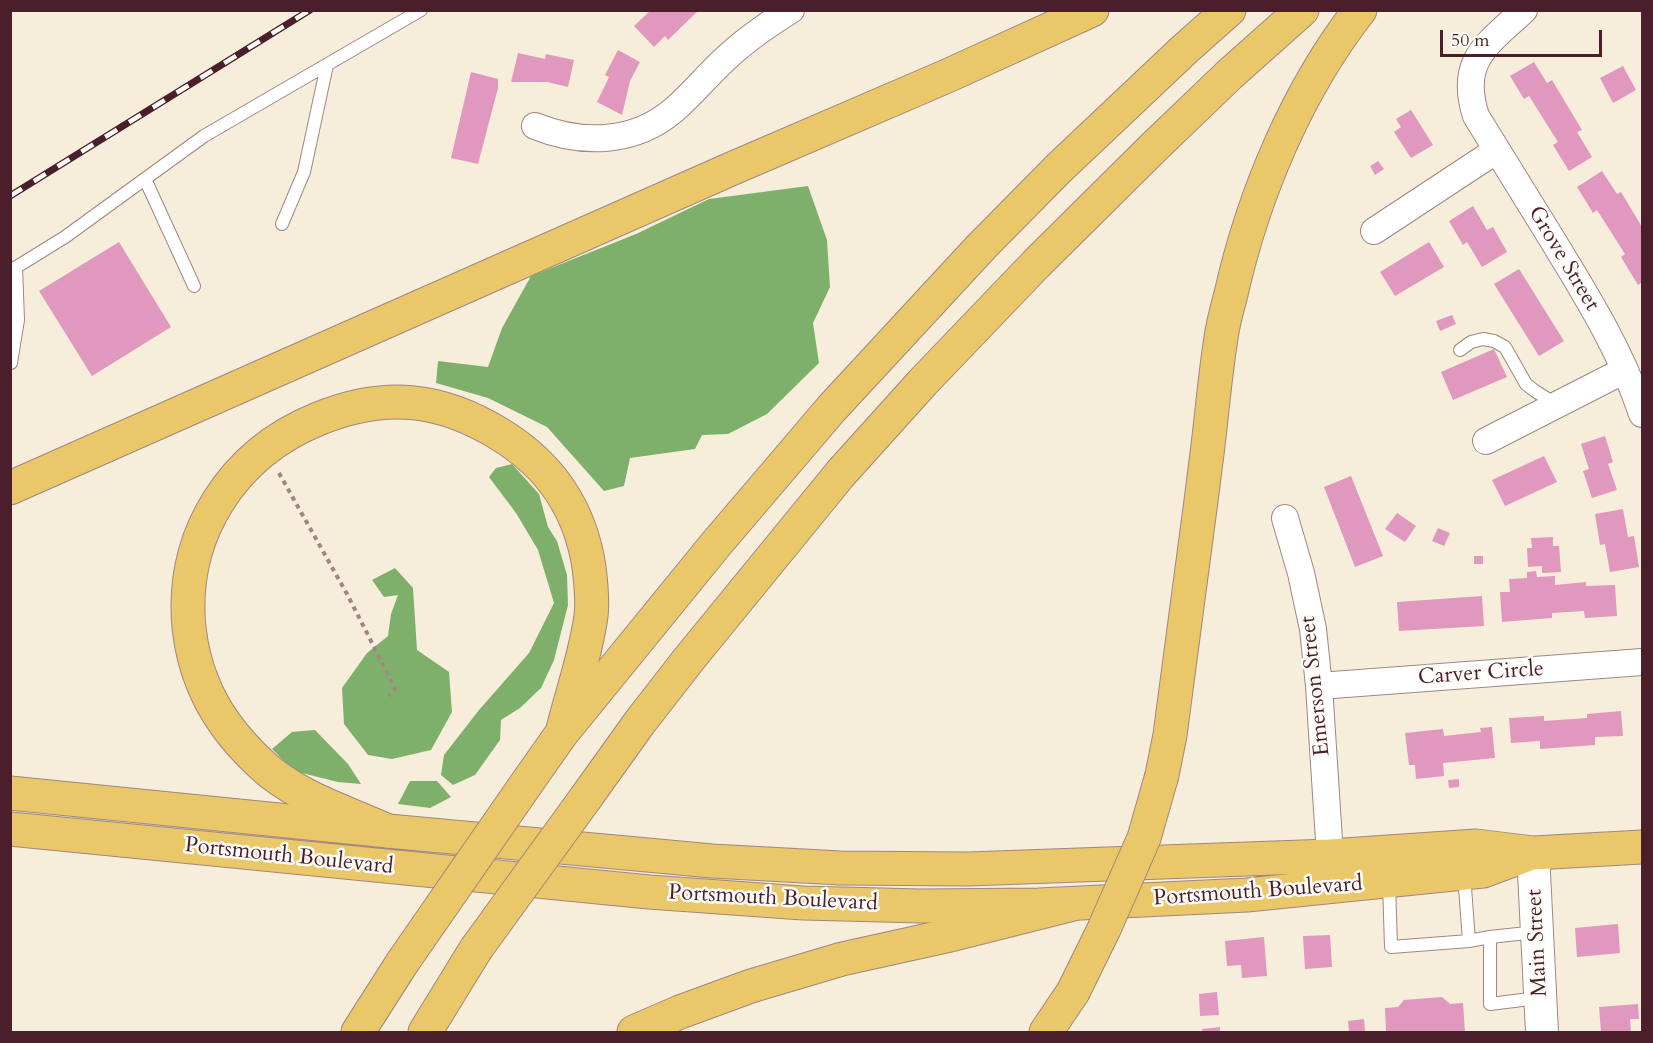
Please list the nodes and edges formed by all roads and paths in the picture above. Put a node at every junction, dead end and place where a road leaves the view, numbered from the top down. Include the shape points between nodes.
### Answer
1 (421, 10) edge
2 (791, 10) edge
3 (1092, 10) edge
4 (1229, 10) edge
5 (1302, 10) edge
6 (1360, 10) edge
7 (1524, 10) edge
8 (327, 65) junction
9 (536, 126) dead end
10 (1497, 150) junction
11 (145, 180) junction
12 (282, 224) dead end
13 (1374, 231) dead end
14 (13, 269) edge
15 (194, 286) dead end
16 (1460, 350) dead end
17 (11, 363) edge
18 (1625, 370) junction
19 (1557, 405) junction
20 (1642, 414) edge
21 (1486, 441) dead end
22 (265, 449) junction
23 (10, 488) edge
24 (1285, 518) dead end
25 (1642, 662) edge
26 (1319, 686) junction
27 (389, 696) dead end
28 (562, 734) junction
29 (10, 793) edge
30 (10, 829) edge
31 (388, 831) junction
32 (1642, 847) edge
33 (1533, 852) junction
34 (1330, 856) junction
35 (1464, 873) junction
36 (1389, 881) junction
37 (1073, 904) junction
38 (1537, 932) junction
39 (1490, 937) junction
40 (1469, 941) junction
41 (1541, 998) junction
42 (358, 1032) edge
43 (425, 1032) edge
44 (634, 1032) edge
45 (1046, 1032) edge
46 (1542, 1032) edge

1 - 8 lane
2 - 9 street via 725,59 674,110 653,124 605,139 579,139
3 - 23 main road
4 - 28 main road via 1059,168 832,408 716,543
5 - 43 main road, bridge via 1229,75 1036,264 842,473 640,722 476,949
6 - 45 main road, bridge via 1313,82 1283,140 1257,201 1236,268 1221,337 1162,775 1144,838 1104,930 1073,992
7 - 10 street, Grove Street via 1484,48 1470,81 1470,99 1476,116
8 - 11 lane via 204,136
8 - 12 lane via 304,172
10 - 13 street
10 - 18 street, Grove Street via 1573,274
11 - 14 lane
11 - 15 lane
14 - 17 lane via 18,320
16 - 19 lane via 1471,342 1494,341 1505,348 1526,384
18 - 19 street
18 - 20 street, Grove Street
19 - 21 street
22 - 27 path via 396,688
22 - 28 main road via 306,424 340,410 395,401 426,404 483,424 520,447 542,467 575,517 592,587 592,614
22 - 31 main road via 234,479 215,505 199,541 188,611 201,680 217,711 263,766 292,788
24 - 26 street, Emerson Street via 1308,606
25 - 26 street, Carver Circle
26 - 34 street, Emerson Street
28 - 42 main road, bridge
29 - 31 main road, Portsmouth Boulevard
30 - 37 main road, Portsmouth Boulevard via 649,892 803,903
31 - 34 main road, Portsmouth Boulevard via 712,861 840,868 968,869
32 - 33 main road, Portsmouth Boulevard
33 - 34 main road, Portsmouth Boulevard via 1476,846
33 - 35 main road, Portsmouth Boulevard via 1483,871
33 - 38 street, Main Street
35 - 36 main road, Portsmouth Boulevard
35 - 40 lane
36 - 37 main road, Portsmouth Boulevard via 1247,895
36 - 40 lane via 1391,947
37 - 44 main road via 842,959 752,986
38 - 39 lane
38 - 41 street, Main Street
39 - 40 lane
39 - 41 lane via 1490,1004
41 - 46 street, Main Street

